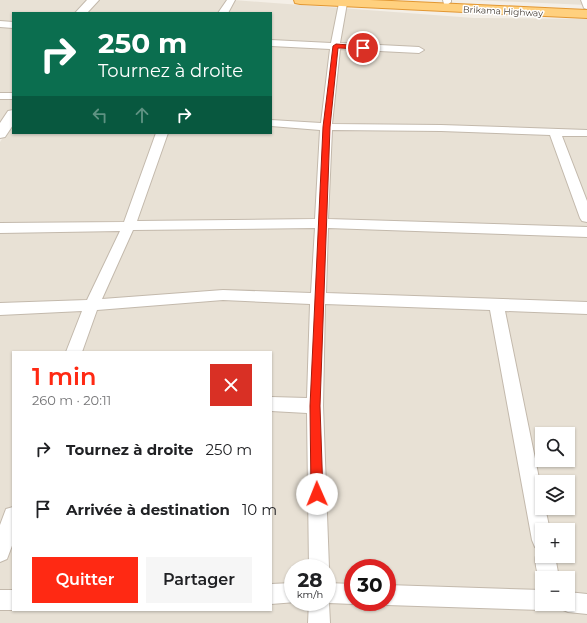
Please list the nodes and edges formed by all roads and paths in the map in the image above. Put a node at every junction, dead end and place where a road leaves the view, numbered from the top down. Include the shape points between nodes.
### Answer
1 (94, 0) edge
2 (231, 0) edge
3 (300, 0) edge
4 (404, 0) edge
5 (585, 0) edge
6 (447, 1) edge
7 (343, 3) junction
8 (587, 7) edge
9 (82, 12) edge
10 (224, 12) edge
11 (587, 14) edge
12 (0, 24) edge
13 (12, 24) edge
14 (272, 43) edge
15 (336, 46) junction
16 (419, 50) dead end
17 (0, 96) edge
18 (12, 96) edge
19 (12, 116) edge
20 (272, 123) edge
21 (326, 127) junction
22 (555, 133) junction
23 (587, 133) edge
24 (0, 134) edge
25 (162, 134) edge
26 (587, 218) edge
27 (322, 223) junction
28 (129, 225) junction
29 (0, 228) edge
30 (587, 232) edge
31 (318, 298) junction
32 (92, 304) junction
33 (496, 306) junction
34 (587, 308) edge
35 (0, 309) edge
36 (74, 351) edge
37 (272, 404) edge
38 (315, 406) junction
39 (12, 519) edge
40 (539, 523) edge
41 (0, 552) edge
42 (319, 559) edge
43 (284, 593) edge
44 (272, 594) edge
45 (396, 595) edge
46 (0, 600) edge
47 (12, 600) edge
48 (535, 600) edge
49 (575, 603) edge
50 (587, 604) edge
51 (319, 611) edge
52 (319, 623) edge

1 - 9 street
2 - 10 street
3 - 7 highway, Brikama Highway
4 - 6 highway, Brikama Highway
5 - 8 street
6 - 8 highway, Brikama Highway
7 - 11 highway, Brikama Highway
7 - 15 street
12 - 13 street
14 - 15 street
15 - 16 street
15 - 21 street
17 - 18 street
19 - 24 street
20 - 21 street
21 - 22 street via 441,128
21 - 27 street
22 - 23 street
22 - 26 street
25 - 28 street
27 - 28 street
27 - 30 street
27 - 31 street
28 - 29 street
28 - 32 street
31 - 32 street via 223,295
31 - 33 street
31 - 38 street
32 - 35 street
32 - 36 street
33 - 34 street
33 - 40 street
37 - 38 street
38 - 42 street
39 - 41 street
43 - 44 street
45 - 48 street
46 - 47 street
49 - 50 street
51 - 52 street

